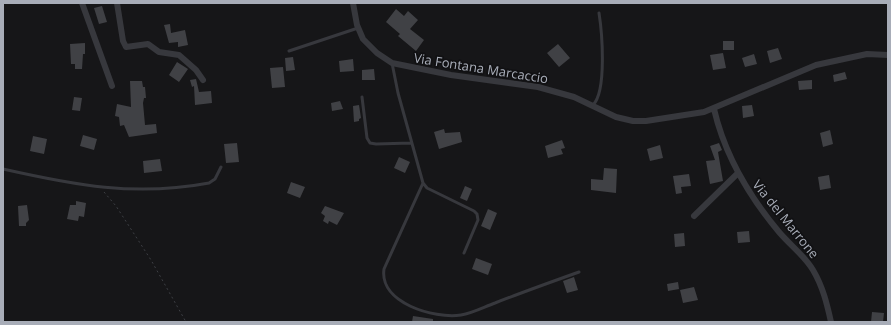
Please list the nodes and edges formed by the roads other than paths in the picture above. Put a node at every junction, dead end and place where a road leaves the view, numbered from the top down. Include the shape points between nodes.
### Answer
1 (82, 3) edge
2 (117, 3) edge
3 (353, 3) edge
4 (599, 13) dead end
5 (358, 28) junction
6 (289, 51) dead end
7 (888, 55) edge
8 (392, 63) junction
9 (203, 80) dead end
10 (112, 86) dead end
11 (362, 97) dead end
12 (593, 105) junction
13 (714, 109) junction
14 (411, 143) junction
15 (221, 167) dead end
16 (3, 169) edge
17 (738, 174) junction
18 (422, 183) junction
19 (694, 216) dead end
20 (464, 253) dead end
21 (578, 272) dead end
22 (831, 322) edge

1 - 10 street
2 - 9 street via 126,47 148,44 159,52 179,55
3 - 5 street, Via Fontana Marcaccio
4 - 12 lane via 603,36 600,89 598,99
5 - 6 lane
5 - 8 street, Via Fontana Marcaccio via 372,48
7 - 13 street, Via Fontana Marcaccio via 864,54 816,65
8 - 12 street, Via Fontana Marcaccio via 451,75 538,87
8 - 14 lane
11 - 14 lane via 367,138 370,143
12 - 13 street, Via Fontana Marcaccio via 616,117 638,121
13 - 17 street, Via del Marrone via 724,147
14 - 18 lane
15 - 16 lane via 209,183 137,190 68,184
17 - 19 street
17 - 22 street, Via del Marrone via 770,221 810,266 822,288
18 - 20 lane via 429,190 478,214 478,220
18 - 21 lane via 384,269 385,283 398,301 436,313 461,315

